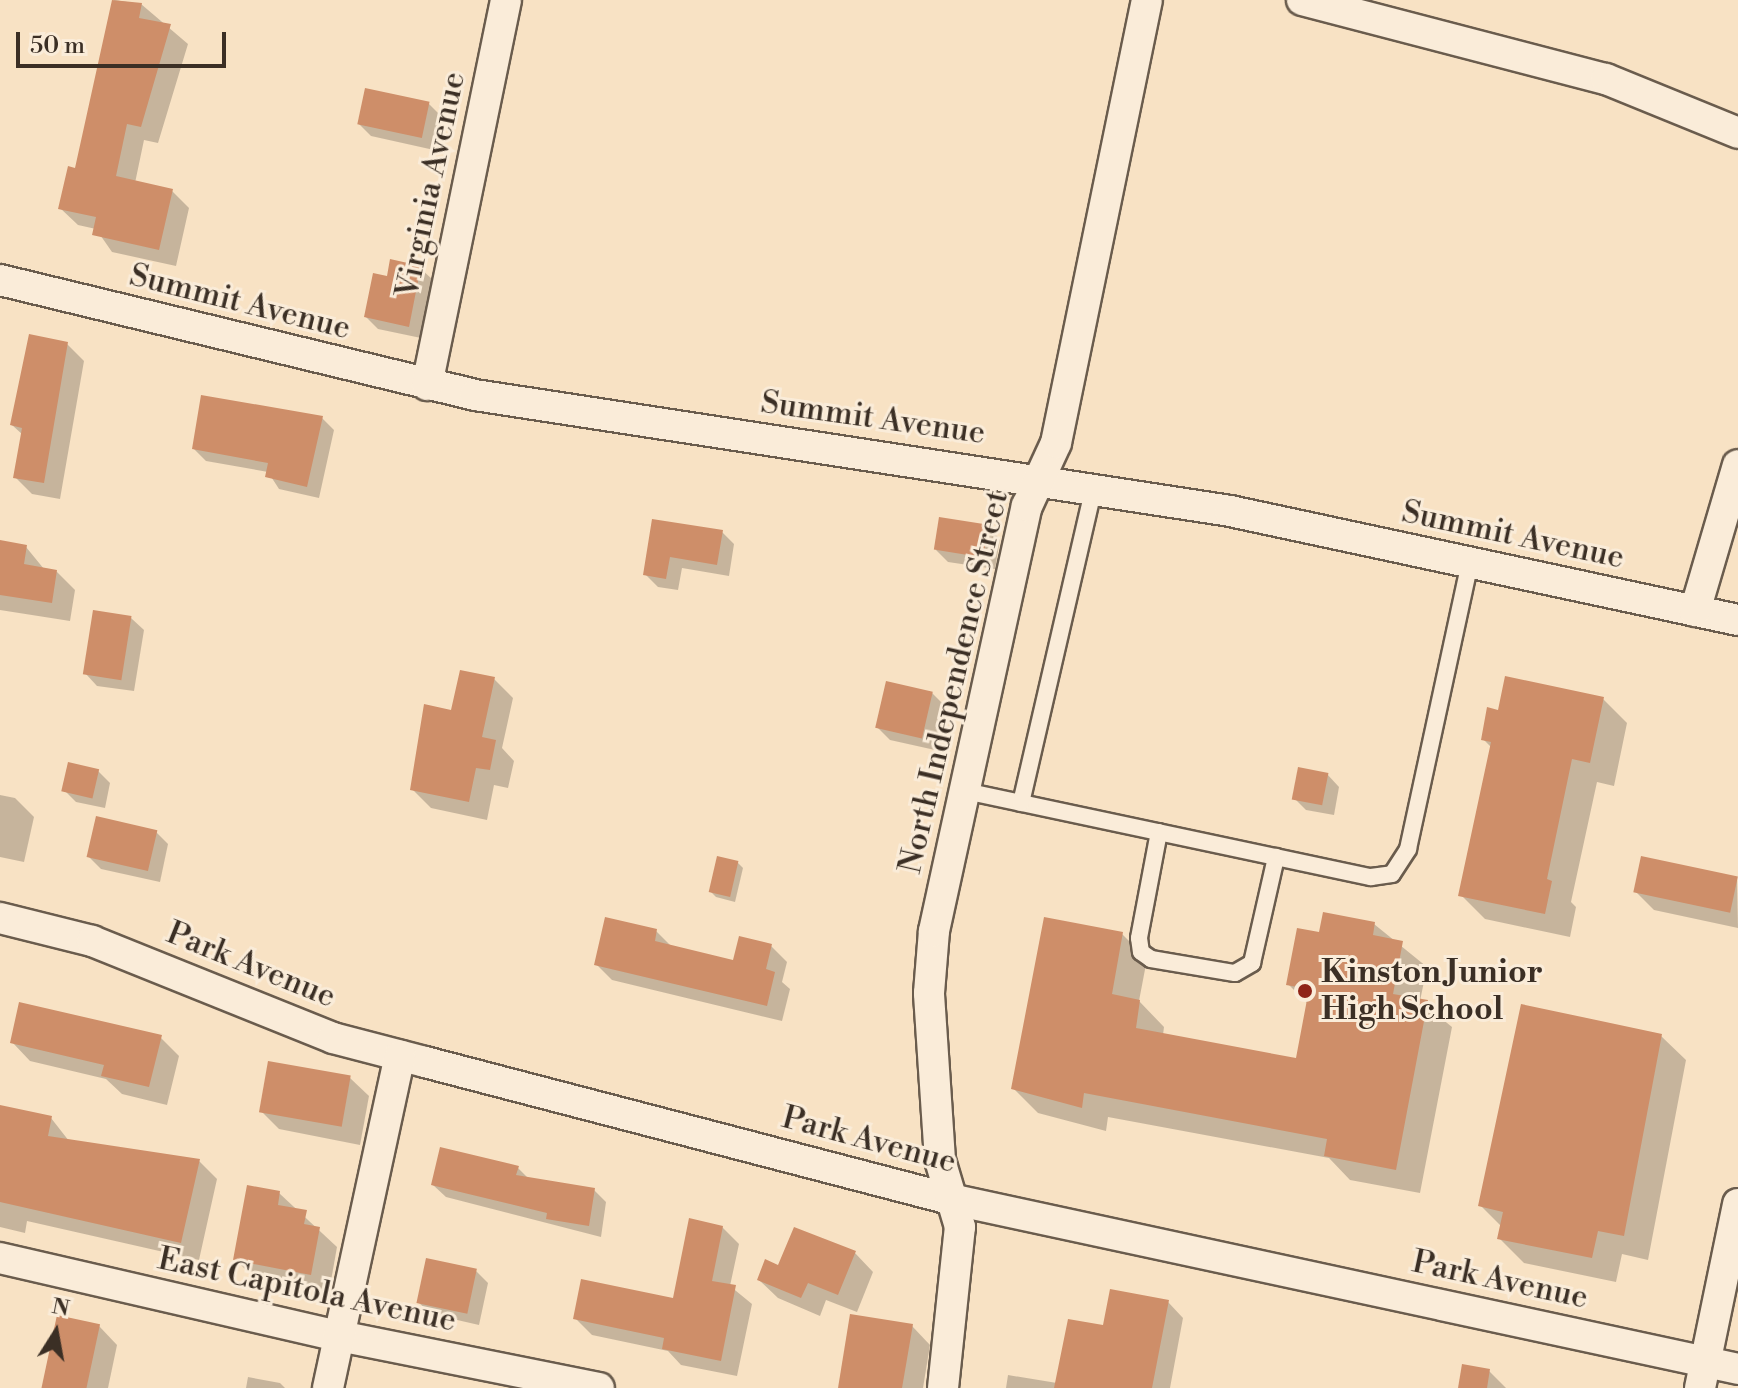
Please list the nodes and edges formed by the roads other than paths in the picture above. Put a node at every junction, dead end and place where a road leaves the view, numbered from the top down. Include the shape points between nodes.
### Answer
1 (506, 0) edge
2 (1147, 0) edge
3 (1302, 0) edge
4 (1738, 133) edge
5 (0, 280) edge
6 (427, 385) junction
7 (1738, 465) edge
8 (1039, 478) junction
9 (1094, 488) junction
10 (1470, 563) junction
11 (1695, 611) junction
12 (1738, 620) edge
13 (965, 791) junction
14 (1021, 803) junction
15 (1159, 832) junction
16 (1276, 857) junction
17 (0, 918) edge
18 (400, 1056) junction
19 (950, 1199) junction
20 (1738, 1204) edge
21 (0, 1258) edge
22 (339, 1336) junction
23 (1738, 1369) edge
24 (1702, 1375) edge
25 (328, 1388) edge
26 (599, 1388) edge
27 (943, 1388) edge

1 - 6 street, Virginia Avenue
2 - 8 street, North Independence Street via 1056,443
3 - 4 street via 1606,79
5 - 6 street, Summit Avenue
6 - 8 street, Summit Avenue
7 - 11 street
8 - 9 street, Summit Avenue
8 - 13 street, North Independence Street via 1027,506
9 - 10 street, Summit Avenue
9 - 14 lane
10 - 11 street, Summit Avenue
10 - 16 lane via 1403,863 1392,874 1371,877
11 - 12 street, Summit Avenue
13 - 14 lane
13 - 19 street, North Independence Street via 934,931 929,993 940,1160
14 - 15 lane
15 - 16 lane
15 - 16 lane via 1139,938 1141,952 1151,959 1235,973 1252,963
17 - 18 street, Park Avenue via 92,941 319,1033
18 - 19 street, Park Avenue
18 - 22 street
19 - 24 street, Park Avenue
19 - 27 street, North Independence Street via 960,1227
20 - 24 street
21 - 22 street, East Capitola Avenue
22 - 25 street
22 - 26 street, East Capitola Avenue
23 - 24 street, Park Avenue

